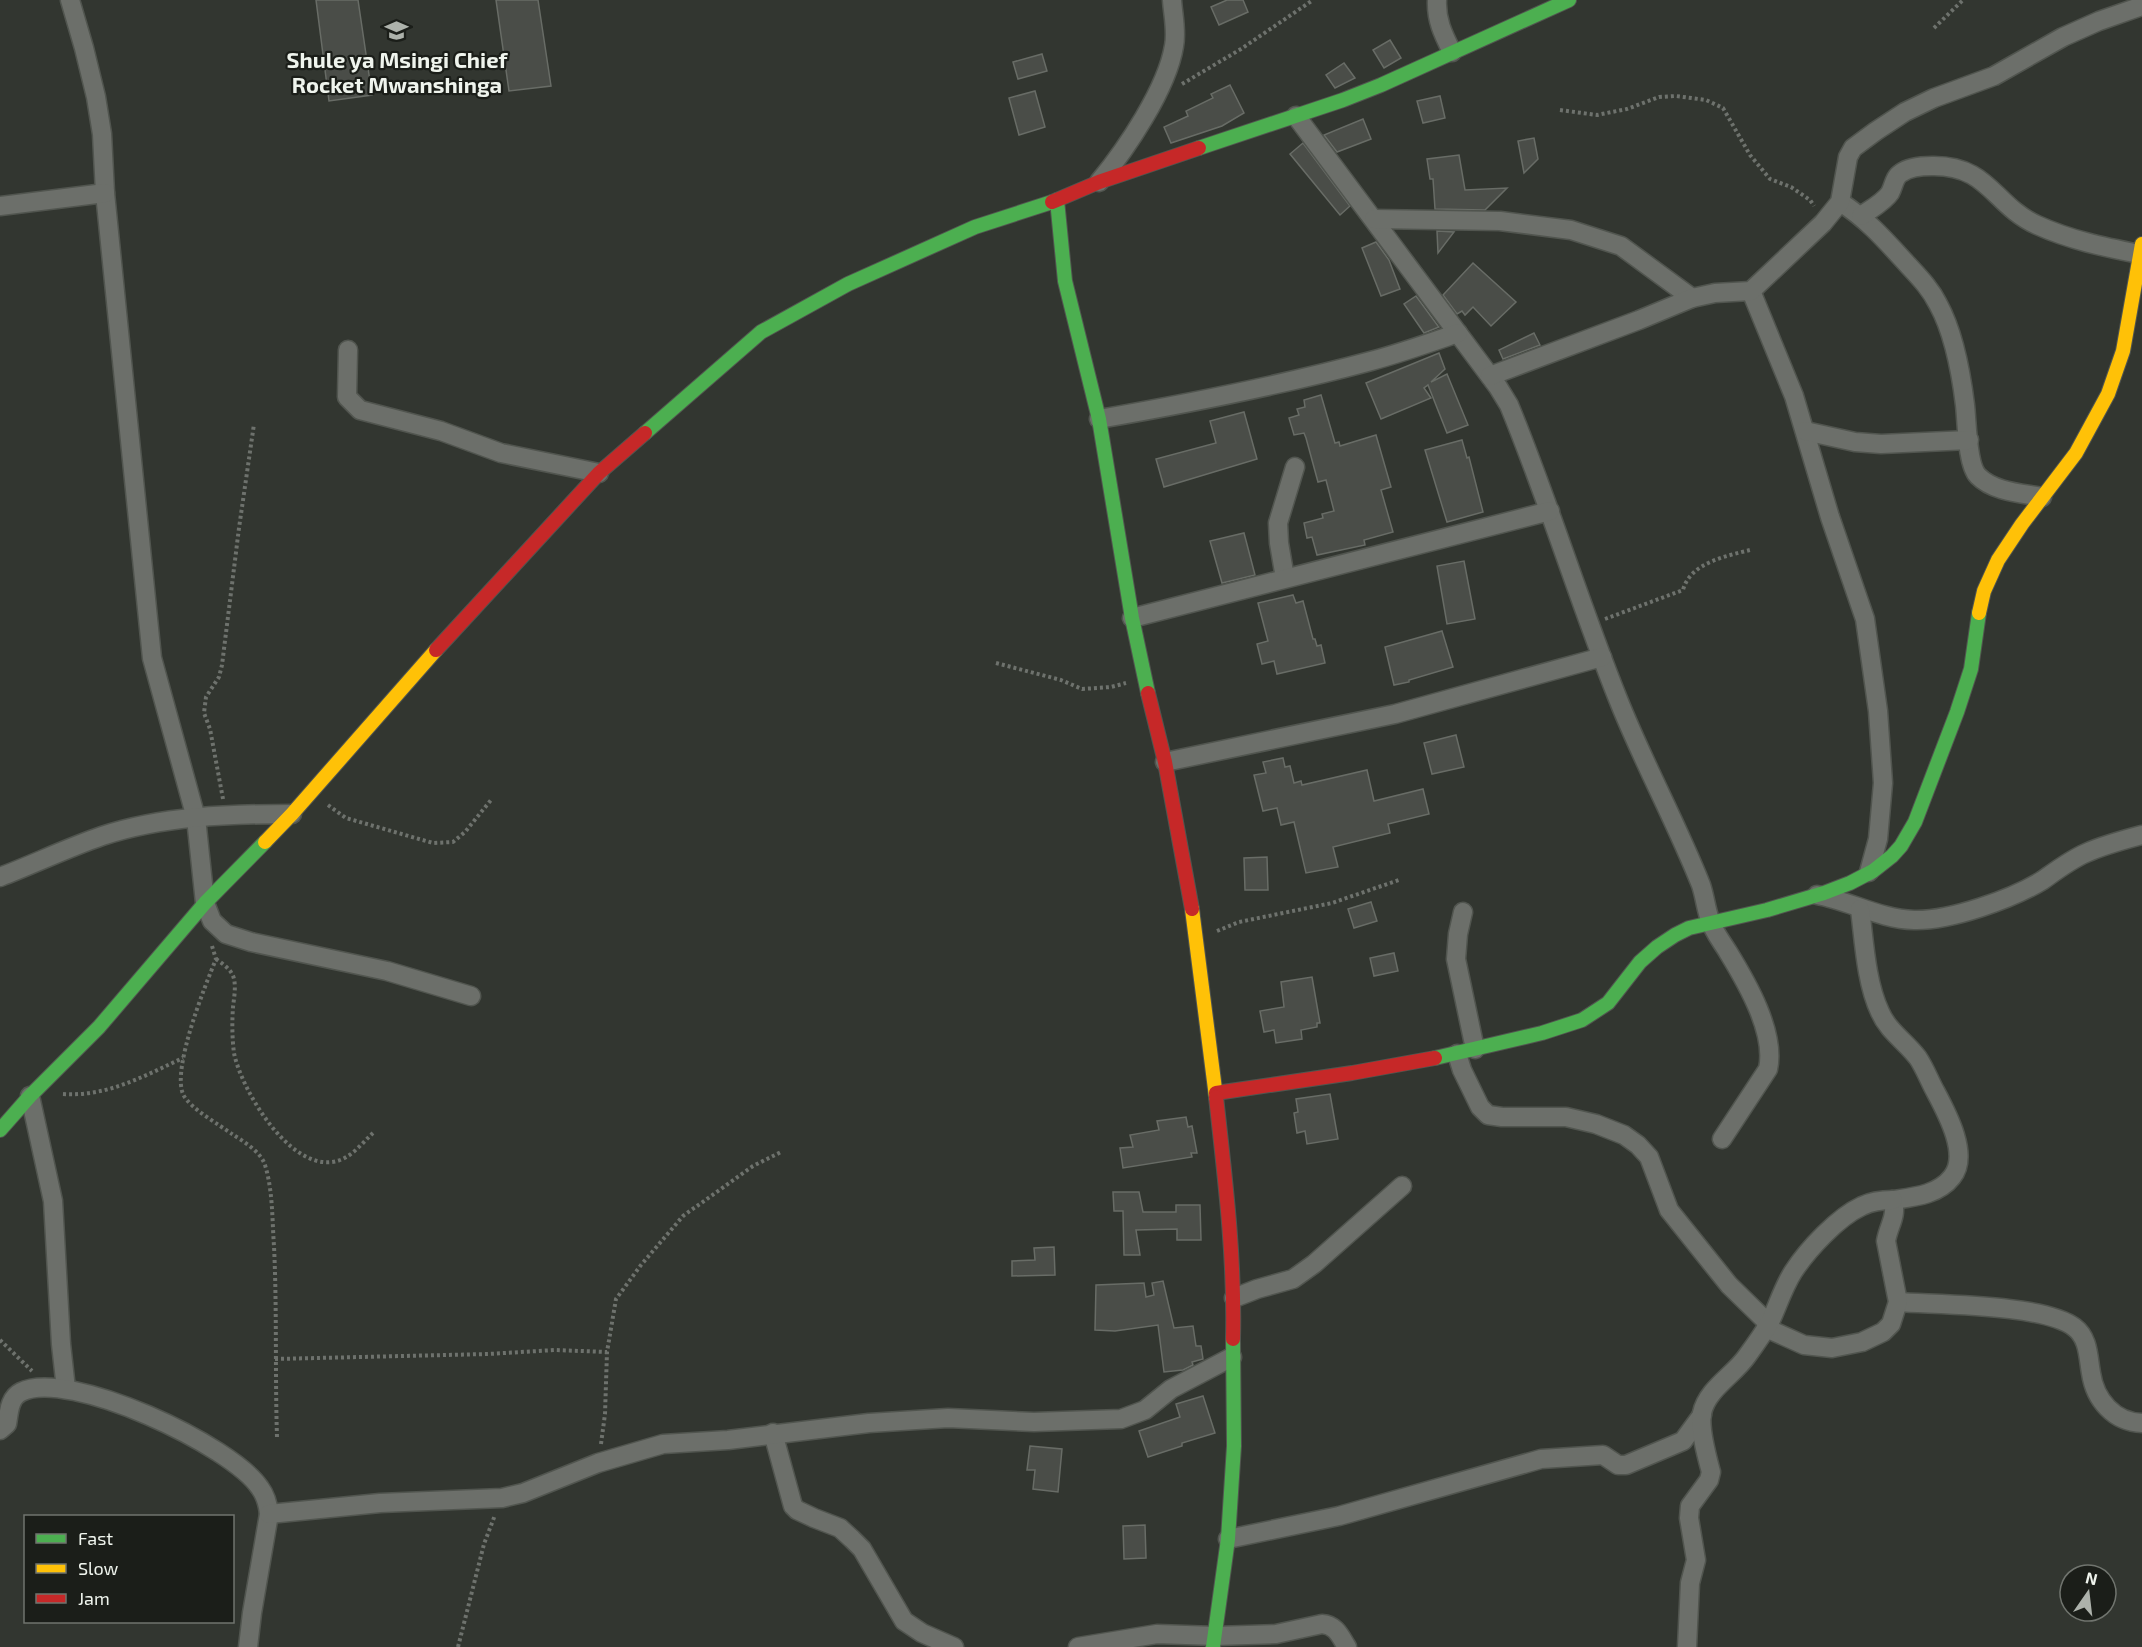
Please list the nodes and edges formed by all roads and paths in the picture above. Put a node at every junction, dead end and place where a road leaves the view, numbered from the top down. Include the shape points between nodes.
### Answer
1 (70, 0) edge
2 (1172, 0) edge
3 (1313, 0) edge
4 (1437, 0) edge
5 (1569, 0) edge
6 (1963, 0) edge
7 (2142, 6) edge
8 (1934, 28) dead end
9 (1452, 52) junction
10 (1152, 100) junction
11 (1560, 110) dead end
12 (1296, 116) junction
13 (1099, 182) junction
14 (105, 193) junction
15 (1057, 200) junction
16 (1840, 202) junction
17 (0, 206) edge
18 (1862, 216) junction
19 (1374, 219) junction
20 (1823, 223) junction
21 (2141, 249) edge
22 (1751, 291) junction
23 (1692, 298) junction
24 (1458, 333) junction
25 (348, 350) dead end
26 (1490, 376) junction
27 (1099, 419) junction
28 (254, 424) dead end
29 (1805, 431) junction
30 (1969, 440) junction
31 (1295, 467) dead end
32 (598, 473) junction
33 (2042, 497) junction
34 (1550, 512) junction
35 (1750, 550) dead end
36 (1286, 578) junction
37 (1132, 618) junction
38 (1590, 624) junction
39 (1602, 657) junction
40 (996, 663) dead end
41 (1144, 677) junction
42 (1165, 762) junction
43 (311, 792) junction
44 (491, 800) dead end
45 (292, 814) junction
46 (226, 815) junction
47 (196, 818) junction
48 (2142, 835) edge
49 (1869, 872) junction
50 (0, 877) edge
51 (1399, 880) dead end
52 (1817, 895) junction
53 (205, 903) junction
54 (1860, 909) junction
55 (1463, 912) dead end
56 (191, 920) junction
57 (1710, 922) junction
58 (1197, 939) junction
59 (216, 959) junction
60 (471, 996) dead end
61 (1475, 1049) junction
62 (1457, 1054) junction
63 (183, 1058) junction
64 (1216, 1093) junction
65 (33, 1094) junction
66 (0, 1130) edge
67 (373, 1133) dead end
68 (1722, 1139) dead end
69 (781, 1152) dead end
70 (1402, 1186) dead end
71 (1893, 1200) junction
72 (1234, 1298) junction
73 (1898, 1302) junction
74 (1767, 1326) junction
75 (0, 1340) edge
76 (607, 1352) junction
77 (1232, 1357) junction
78 (275, 1359) junction
79 (58, 1389) junction
80 (1702, 1414) junction
81 (2142, 1423) edge
82 (0, 1430) edge
83 (773, 1433) junction
84 (277, 1437) dead end
85 (598, 1463) junction
86 (502, 1498) junction
87 (269, 1514) junction
88 (1228, 1539) junction
89 (1214, 1642) edge
90 (248, 1647) edge
91 (458, 1647) edge
92 (954, 1647) edge
93 (1078, 1647) edge
94 (1347, 1647) edge
95 (1687, 1647) edge

1 - 14 street via 96,97
2 - 10 street via 1174,46 1163,81
3 - 10 path via 1241,49
4 - 9 street via 1440,29
5 - 9 street
6 - 8 path
7 - 16 street via 2063,37 1994,76 1905,112 1852,148
9 - 12 street
10 - 13 street
11 - 20 path via 1597,116 1659,97 1706,100 1723,108 1750,155 1770,179 1810,200
12 - 13 street
12 - 19 street
13 - 15 street
14 - 17 street
14 - 47 street via 152,658
15 - 27 street via 1065,281
15 - 32 street via 975,227 897,260 761,332
16 - 18 street
16 - 20 street
18 - 21 street via 1890,192 1901,172 1946,165 1972,174 2017,215 2037,225 2090,243
18 - 30 street via 1926,284 1938,304 1960,375
19 - 23 street via 1500,221 1571,230 1621,246
19 - 24 street
20 - 22 street
21 - 33 street via 2114,379 2086,436
22 - 23 street via 1715,292
22 - 29 street
23 - 26 street
24 - 26 street
24 - 27 street via 1305,377
25 - 32 street via 347,397 360,410 441,431 501,453
26 - 34 street via 1509,405
27 - 37 street
28 - 46 path via 222,665 206,698 204,713
29 - 30 street via 1881,444
29 - 49 street via 1870,642 1883,783 1878,838
30 - 33 street via 1976,475 1988,485
31 - 36 street via 1278,523
32 - 43 street
33 - 49 street via 1987,580 1971,669 1922,806 1892,856
34 - 36 street
34 - 38 street
35 - 38 path via 1698,568 1686,580 1683,590
36 - 37 street
37 - 41 street
38 - 39 street
39 - 42 street via 1395,714
39 - 57 street via 1644,763 1702,887
40 - 41 path via 1082,688 1111,687
41 - 42 street
42 - 58 street
43 - 44 path via 346,818 433,843 453,842
43 - 45 street
45 - 46 street
45 - 53 street
46 - 47 street
47 - 50 street via 149,824 103,836
47 - 53 street
48 - 54 street via 2085,853 2015,894 1955,916 1912,920
49 - 52 street
51 - 58 path via 1332,903 1239,922
52 - 54 street
52 - 57 street
53 - 56 street
53 - 60 street via 212,921 226,934 387,971
54 - 71 street via 1871,983 1880,1014 1921,1064 1950,1120 1957,1143 1955,1172 1944,1185 1920,1196
55 - 61 street via 1456,958
56 - 59 path via 213,948
56 - 65 street via 99,1027
57 - 61 street via 1673,935 1658,946 1598,1012 1545,1034
57 - 68 street via 1749,991 1770,1049 1768,1069
58 - 64 street
59 - 63 path
59 - 67 path via 234,977 233,1035 243,1078 251,1097 277,1131 306,1156 332,1162 349,1156
61 - 62 street
62 - 64 street
62 - 74 street via 1479,1107 1488,1115 1566,1117 1596,1124 1638,1145 1649,1157 1670,1210 1729,1286
63 - 65 path via 112,1089 85,1094
63 - 78 path via 180,1083 184,1096 249,1145 265,1162 275,1273
64 - 72 street
65 - 66 street
65 - 79 street via 53,1201 61,1344
69 - 76 path via 753,1166 683,1216 616,1299
70 - 72 street via 1293,1279
71 - 73 street via 1896,1213 1886,1241
71 - 74 street via 1861,1206 1816,1244 1792,1273
72 - 77 street
73 - 74 street via 1891,1324 1883,1332 1847,1346 1804,1345
73 - 81 street via 2007,1309 2045,1315 2070,1325 2086,1343 2091,1376 2103,1403 2116,1416
74 - 80 street via 1742,1363 1713,1394
75 - 79 path
76 - 78 path via 555,1350
76 - 85 path via 605,1414
77 - 83 street via 1170,1389 1145,1410 1121,1419 1034,1422 948,1418
77 - 88 street via 1234,1446
78 - 84 path
79 - 82 street via 32,1388 21,1392 14,1397 7,1424
79 - 87 street via 130,1408 228,1459 260,1487
80 - 88 street via 1683,1441 1626,1465 1618,1465 1603,1455 1541,1459 1339,1516
80 - 95 street via 1710,1472 1709,1480 1690,1506 1695,1560
83 - 85 street via 663,1444
83 - 92 street via 797,1510 840,1528 862,1549 904,1621
85 - 86 street
86 - 87 street
86 - 91 path via 484,1544
87 - 90 street
88 - 89 street
89 - 93 street via 1157,1634
89 - 94 street via 1322,1624 1336,1629

